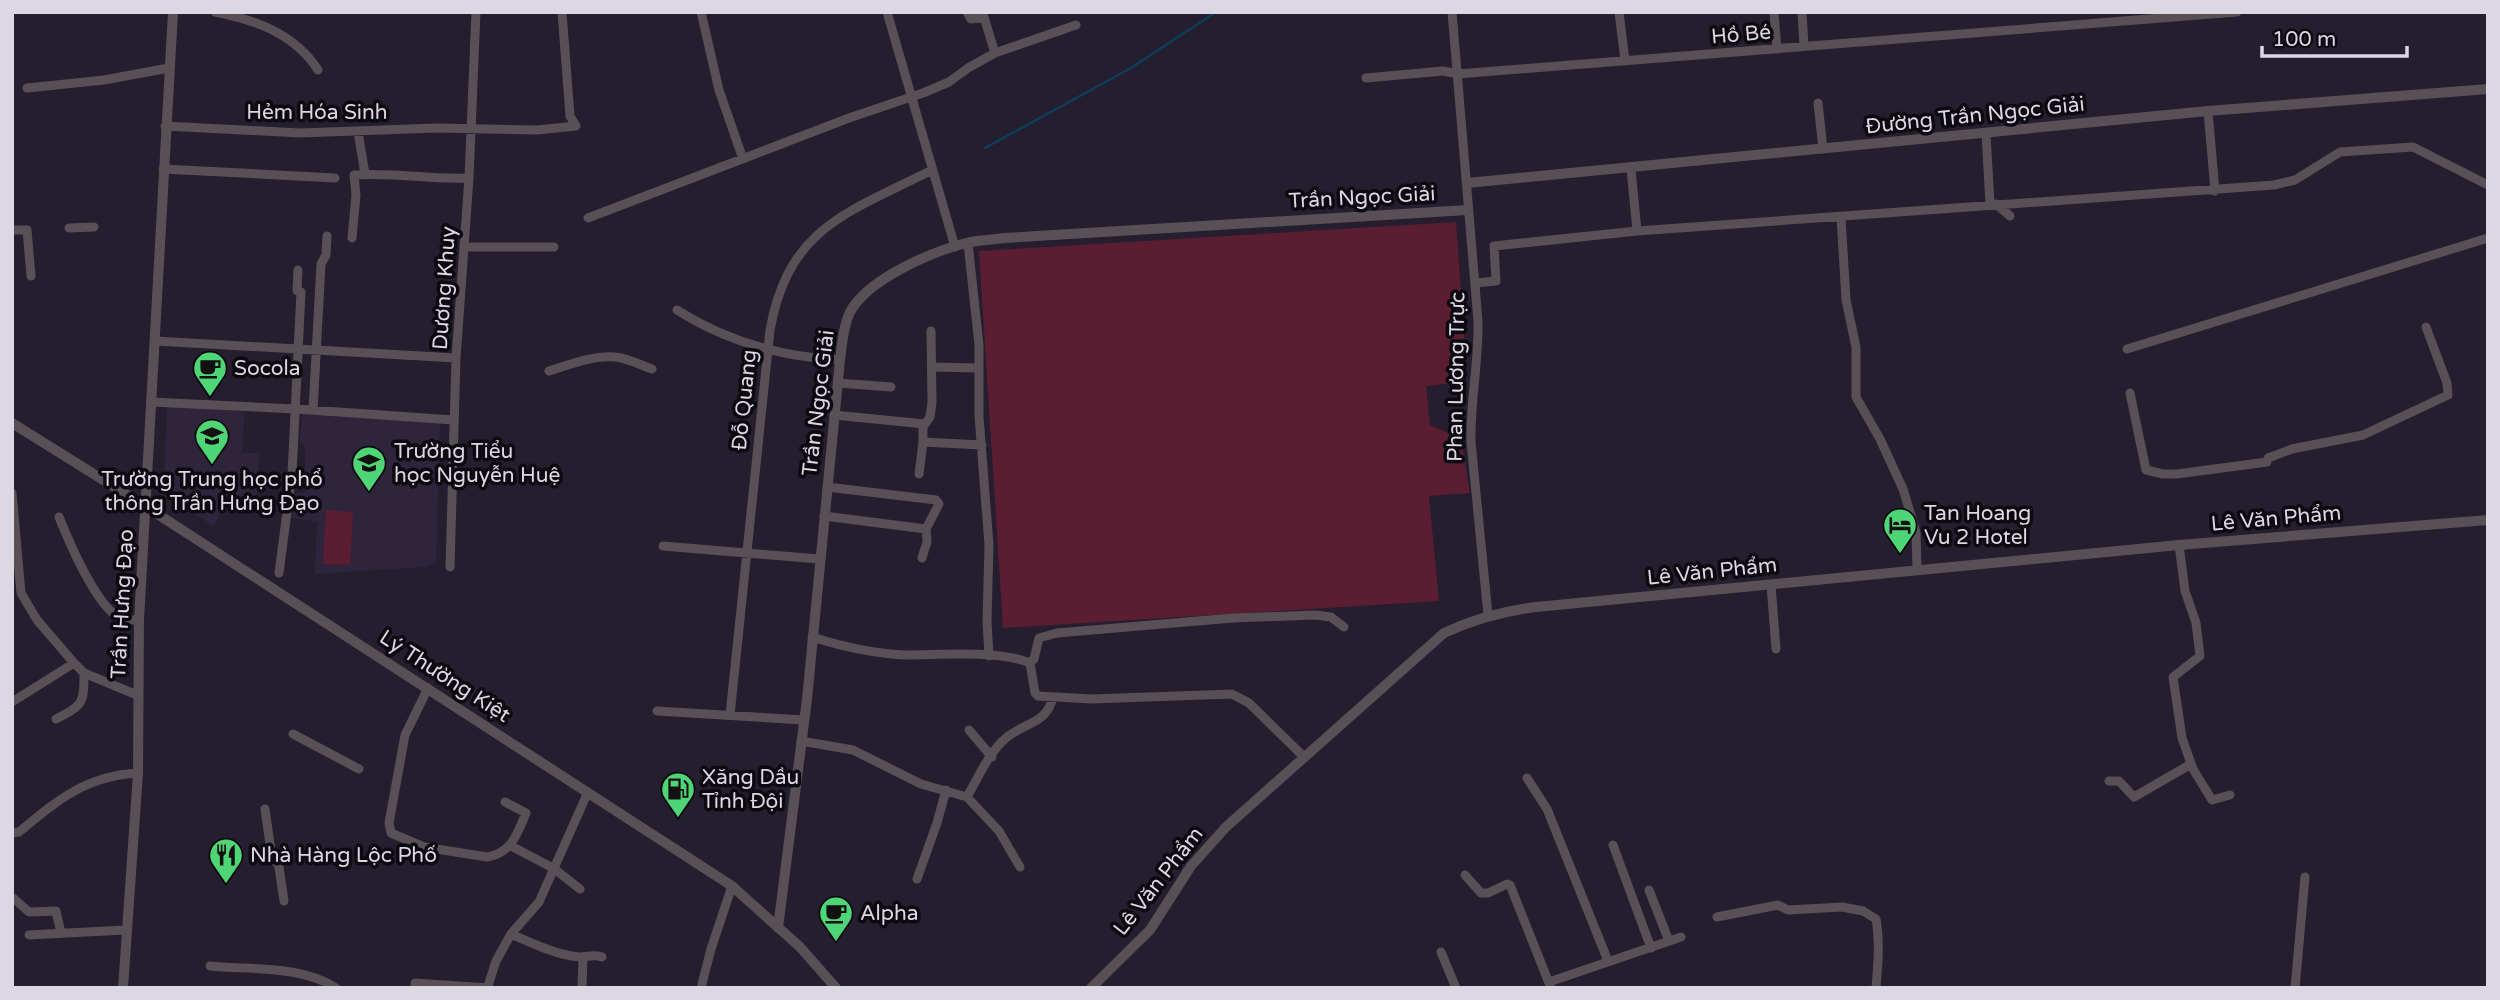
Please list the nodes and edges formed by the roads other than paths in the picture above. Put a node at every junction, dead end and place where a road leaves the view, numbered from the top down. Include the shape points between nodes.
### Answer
1 (173, 12) edge
2 (215, 12) edge
3 (476, 12) edge
4 (562, 12) edge
5 (701, 12) edge
6 (887, 12) edge
7 (967, 12) edge
8 (1452, 12) edge
9 (1619, 12) edge
10 (1774, 12) edge
11 (1802, 12) edge
12 (2237, 12) edge
13 (1076, 25) dead end
14 (1804, 46) junction
15 (1777, 48) junction
16 (995, 53) junction
17 (1625, 61) junction
18 (169, 68) junction
19 (318, 70) dead end
20 (1458, 74) junction
21 (1366, 78) dead end
22 (27, 88) dead end
23 (2488, 89) edge
24 (912, 97) junction
25 (1818, 103) dead end
26 (2208, 111) junction
27 (165, 125) junction
28 (470, 127) junction
29 (358, 132) junction
30 (1986, 134) junction
31 (1823, 149) junction
32 (743, 159) junction
33 (163, 169) junction
34 (1631, 169) junction
35 (932, 170) junction
36 (365, 174) junction
37 (335, 178) dead end
38 (469, 178) junction
39 (1467, 183) junction
40 (2488, 185) edge
41 (2215, 191) junction
42 (1993, 204) junction
43 (1468, 210) junction
44 (2010, 216) dead end
45 (588, 218) dead end
46 (1841, 218) junction
47 (93, 227) dead end
48 (69, 228) dead end
49 (12, 230) edge
50 (1637, 232) junction
51 (327, 236) dead end
52 (352, 238) dead end
53 (2488, 238) edge
54 (968, 243) junction
55 (465, 247) junction
56 (554, 247) dead end
57 (955, 247) junction
58 (298, 270) dead end
59 (31, 276) dead end
60 (1475, 283) junction
61 (677, 310) dead end
62 (2426, 327) dead end
63 (931, 331) dead end
64 (155, 341) junction
65 (297, 349) junction
66 (2127, 349) dead end
67 (316, 350) junction
68 (768, 350) junction
69 (456, 358) junction
70 (840, 360) junction
71 (932, 367) junction
72 (978, 368) junction
73 (652, 369) dead end
74 (549, 372) dead end
75 (838, 383) junction
76 (891, 387) dead end
77 (2130, 393) dead end
78 (151, 402) junction
79 (296, 408) junction
80 (313, 410) junction
81 (834, 415) junction
82 (453, 420) junction
83 (12, 423) edge
84 (925, 424) junction
85 (923, 442) junction
86 (982, 445) junction
87 (919, 474) dead end
88 (827, 487) junction
89 (12, 494) edge
90 (145, 506) junction
91 (824, 516) junction
92 (59, 517) dead end
93 (2488, 520) edge
94 (926, 529) junction
95 (2179, 545) junction
96 (663, 546) dead end
97 (745, 551) junction
98 (922, 558) dead end
99 (819, 559) junction
100 (450, 567) dead end
101 (1917, 570) junction
102 (279, 573) dead end
103 (1771, 584) junction
104 (1488, 615) junction
105 (139, 620) junction
106 (1344, 627) dead end
107 (812, 637) junction
108 (1776, 649) dead end
109 (989, 656) junction
110 (74, 663) junction
111 (1030, 663) junction
112 (84, 673) junction
113 (428, 688) junction
114 (137, 695) junction
115 (1053, 696) junction
116 (14, 697) edge
117 (657, 711) dead end
118 (730, 715) junction
119 (56, 719) dead end
120 (804, 720) junction
121 (969, 730) dead end
122 (293, 734) dead end
123 (801, 741) junction
124 (992, 757) junction
125 (1304, 757) junction
126 (2191, 764) junction
127 (359, 769) dead end
128 (138, 774) junction
129 (1527, 778) dead end
130 (2109, 781) dead end
131 (946, 790) junction
132 (587, 792) junction
133 (2230, 795) dead end
134 (967, 797) junction
135 (505, 802) dead end
136 (265, 809) dead end
137 (12, 833) edge
138 (1613, 845) dead end
139 (511, 846) junction
140 (1020, 867) dead end
141 (552, 869) junction
142 (1465, 875) dead end
143 (2305, 877) dead end
144 (917, 879) dead end
145 (732, 886) junction
146 (580, 889) dead end
147 (1649, 890) dead end
148 (12, 897) edge
149 (284, 901) dead end
150 (1717, 916) dead end
151 (778, 928) junction
152 (125, 930) junction
153 (61, 933) junction
154 (511, 934) junction
155 (29, 935) dead end
156 (1681, 937) dead end
157 (1669, 941) junction
158 (1651, 948) junction
159 (1441, 952) dead end
160 (583, 957) junction
161 (602, 957) dead end
162 (1608, 961) junction
163 (211, 966) dead end
164 (1550, 985) edge
165 (488, 987) edge
166 (123, 988) edge
167 (336, 988) edge
168 (415, 988) edge
169 (582, 988) edge
170 (701, 988) edge
171 (836, 988) edge
172 (1091, 988) edge
173 (1456, 988) edge
174 (1876, 988) edge
175 (2295, 988) edge

1 - 18 street, Trần Hưng Đạo
2 - 19 street via 281,34 309,55
3 - 28 street, Dương Khuy
4 - 28 street, Hẻm Hóa Sinh via 570,116 576,126 537,130
5 - 32 street via 719,90
6 - 24 street
7 - 16 street via 971,19 984,17
8 - 20 street, Phan Lương Trực
9 - 17 street
10 - 15 street
11 - 14 street
12 - 14 street, Hồ Bé
13 - 16 street
14 - 15 street, Hồ Bé
15 - 17 street, Hồ Bé
16 - 24 street via 948,82
17 - 20 street, Hồ Bé
18 - 22 street
18 - 27 street, Trần Hưng Đạo
20 - 21 street, Hồ Bé via 1443,71
20 - 39 street, Phan Lương Trực
23 - 26 street, Đường Trần Ngọc Giải
24 - 32 street
24 - 35 street
25 - 31 street
26 - 30 street, Đường Trần Ngọc Giải
26 - 41 street
27 - 29 street, Hẻm Hóa Sinh
27 - 33 street, Trần Hưng Đạo
28 - 29 street, Hẻm Hóa Sinh
28 - 38 street, Dương Khuy
29 - 36 street
30 - 31 street, Đường Trần Ngọc Giải
30 - 42 street
31 - 34 street, Đường Trần Ngọc Giải
32 - 45 street
33 - 37 street
33 - 64 street, Trần Hưng Đạo
34 - 39 street, Đường Trần Ngọc Giải
34 - 50 street
35 - 57 street
35 - 68 street, Đỗ Quang via 844,216 807,243 779,289
36 - 38 street
36 - 52 street via 354,175
38 - 55 street, Dương Khuy
39 - 43 street, Phan Lương Trực
40 - 41 street via 2413,147 2340,152 2295,180
41 - 42 street
42 - 44 street
42 - 46 street
43 - 54 street, Trần Ngọc Giải
43 - 60 street, Phan Lương Trực
46 - 50 street
46 - 101 street via 1846,300 1856,346 1856,397 1903,489 1916,532
47 - 48 street
49 - 59 street via 27,230
50 - 60 street via 1494,246 1496,281
51 - 67 street
53 - 66 street
54 - 57 street, Trần Ngọc Giải
54 - 72 street
55 - 56 street
55 - 69 street, Dương Khuy
57 - 70 street, Trần Ngọc Giải via 896,273 866,294 851,311
58 - 65 street
60 - 104 street, Phan Lương Trực via 1479,347 1471,442
61 - 68 street via 727,336
62 - 77 street via 2448,395 2363,435 2292,449 2267,460 2177,474 2147,470
63 - 71 street
64 - 65 street
64 - 78 street, Trần Hưng Đạo
65 - 67 street
65 - 79 street
67 - 69 street
67 - 80 street
68 - 70 street
68 - 97 street, Đỗ Quang
69 - 82 street, Dương Khuy
70 - 75 street, Trần Ngọc Giải
71 - 72 street
71 - 84 street via 931,411
72 - 86 street
73 - 74 street via 616,357 588,359
75 - 76 street
75 - 81 street, Trần Ngọc Giải
78 - 79 street
78 - 90 street, Trần Hưng Đạo
79 - 80 street
79 - 102 street
80 - 82 street
81 - 84 street
81 - 88 street, Trần Ngọc Giải
82 - 100 street, Dương Khuy
83 - 90 street, Lý Thường Kiệt
84 - 85 street
85 - 86 street
85 - 87 street
86 - 109 street via 989,545
88 - 91 street, Trần Ngọc Giải
88 - 94 street via 936,499 939,505
89 - 110 street via 21,593 37,620
90 - 105 street, Trần Hưng Đạo
90 - 113 street, Lý Thường Kiệt
91 - 94 street
91 - 99 street, Trần Ngọc Giải
92 - 105 street via 103,601 119,617
93 - 95 street, Lê Văn Phẩm
94 - 98 street
95 - 101 street, Lê Văn Phẩm
95 - 126 street via 2200,656 2178,671 2172,683
96 - 97 street
97 - 99 street
97 - 118 street, Đỗ Quang
99 - 107 street, Trần Ngọc Giải
101 - 103 street, Lê Văn Phẩm
103 - 104 street, Lê Văn Phẩm
103 - 108 street
104 - 125 street, Lê Văn Phẩm via 1444,633
105 - 114 street, Trần Hưng Đạo
106 - 111 street via 1331,617 1315,615 1057,633 1039,638
107 - 109 street via 882,654
107 - 120 street, Trần Ngọc Giải
109 - 111 street
110 - 112 street
110 - 116 street
111 - 115 street via 1035,693
112 - 114 street
112 - 119 street via 79,707
113 - 132 street, Lý Thường Kiệt
113 - 139 street via 405,735 391,833 424,847 487,858
114 - 128 street, Trần Hưng Đạo
115 - 124 street via 1046,714 1007,737
115 - 125 street via 1232,694 1250,703
117 - 118 street
118 - 120 street
120 - 123 street, Trần Ngọc Giải
121 - 124 street
122 - 127 street
123 - 131 street via 853,750 913,780
123 - 151 street, Trần Ngọc Giải
124 - 134 street
125 - 172 street, Lê Văn Phẩm via 1226,827 1191,866 1150,930
126 - 130 street via 2134,797 2119,781
126 - 133 street via 2212,800
128 - 137 street via 118,774 83,785
128 - 152 street, Trần Hưng Đạo
129 - 162 street via 1547,810
131 - 134 street
131 - 144 street
132 - 141 street
132 - 145 street, Lý Thường Kiệt
134 - 140 street via 999,831
135 - 139 street via 526,813
136 - 149 street
138 - 158 street
139 - 141 street
141 - 146 street
141 - 154 street via 539,902
142 - 164 street via 1481,893 1510,885
143 - 175 street
145 - 151 street, Lý Thường Kiệt
145 - 170 street
147 - 157 street
148 - 153 street via 29,912 57,911
150 - 174 street via 1778,905 1788,910 1842,907 1863,911 1876,919
151 - 171 street, Lý Thường Kiệt
152 - 153 street
152 - 166 street, Trần Hưng Đạo
153 - 155 street
154 - 160 street via 536,946
154 - 165 street
156 - 157 street
157 - 158 street
158 - 162 street
159 - 173 street
160 - 161 street
160 - 169 street
162 - 164 street
163 - 167 street via 283,971 321,978
165 - 168 street via 415,983

